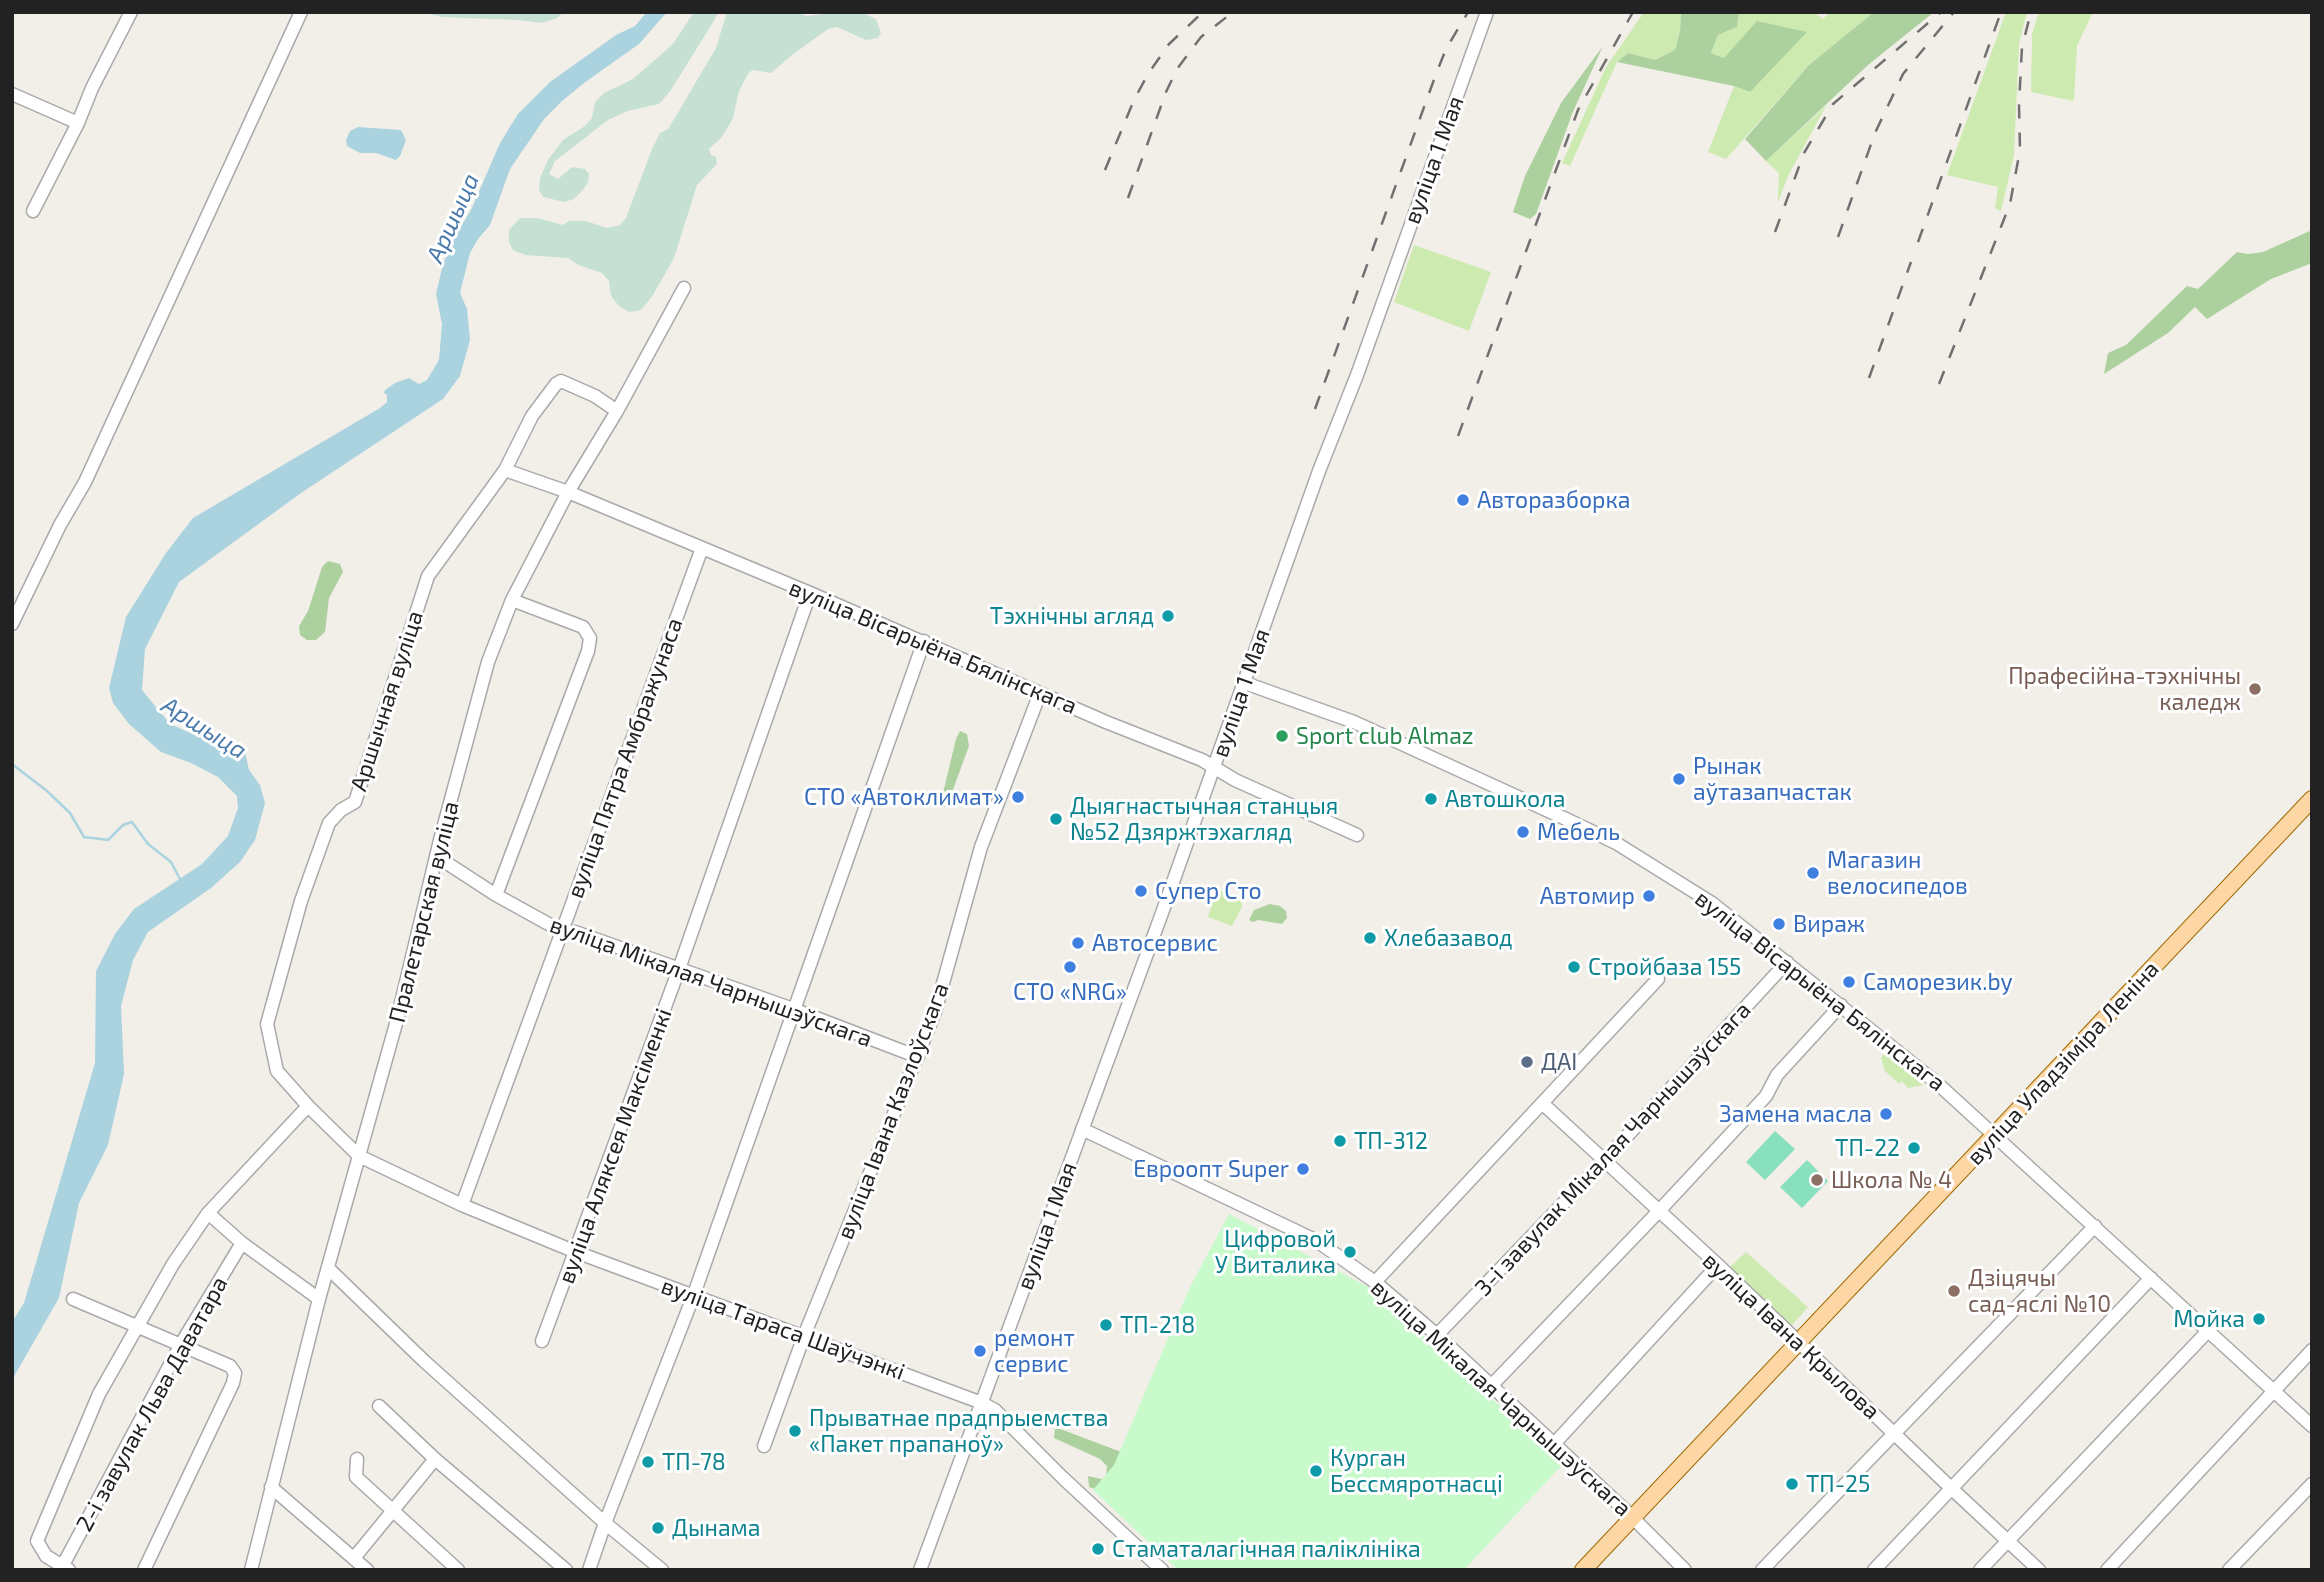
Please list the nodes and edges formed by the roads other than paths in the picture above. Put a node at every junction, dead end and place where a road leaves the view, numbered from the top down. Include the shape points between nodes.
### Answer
1 (131, 12) edge
2 (301, 12) edge
3 (1487, 12) edge
4 (12, 94) edge
5 (78, 123) junction
6 (33, 211) dead end
7 (684, 288) dead end
8 (617, 411) junction
9 (505, 470) junction
10 (568, 492) junction
11 (702, 548) junction
12 (810, 593) junction
13 (17, 600) edge
14 (512, 600) junction
15 (12, 624) edge
16 (924, 641) junction
17 (1245, 683) junction
18 (1040, 693) junction
19 (1215, 768) junction
20 (2312, 799) edge
21 (2312, 814) edge
22 (1357, 835) dead end
23 (436, 856) junction
24 (496, 895) junction
25 (563, 932) junction
26 (1787, 962) junction
27 (679, 969) junction
28 (1658, 979) dead end
29 (1841, 1005) junction
30 (793, 1009) junction
31 (918, 1057) junction
32 (1542, 1103) junction
33 (308, 1106) junction
34 (1082, 1129) junction
35 (1999, 1138) junction
36 (359, 1156) junction
37 (1604, 1161) junction
38 (462, 1205) junction
39 (1658, 1212) junction
40 (208, 1213) junction
41 (2095, 1226) junction
42 (242, 1243) junction
43 (576, 1252) junction
44 (1718, 1265) junction
45 (329, 1269) junction
46 (2151, 1278) junction
47 (1375, 1282) junction
48 (693, 1297) junction
49 (319, 1298) junction
50 (73, 1299) dead end
51 (136, 1325) junction
52 (2208, 1331) junction
53 (1437, 1335) junction
54 (804, 1336) junction
55 (542, 1341) dead end
56 (181, 1344) junction
57 (1802, 1345) junction
58 (2312, 1350) edge
59 (1491, 1386) junction
60 (2273, 1391) junction
61 (982, 1403) junction
62 (380, 1406) dead end
63 (2312, 1426) edge
64 (1895, 1434) junction
65 (1554, 1444) junction
66 (764, 1446) dead end
67 (357, 1459) dead end
68 (435, 1460) junction
69 (2312, 1484) edge
70 (271, 1487) junction
71 (1952, 1489) junction
72 (393, 1511) junction
73 (1635, 1521) junction
74 (605, 1523) junction
75 (2008, 1540) junction
76 (354, 1558) junction
77 (66, 1567) edge
78 (144, 1570) edge
79 (251, 1570) edge
80 (367, 1570) edge
81 (458, 1570) edge
82 (566, 1570) edge
83 (589, 1570) edge
84 (662, 1570) edge
85 (920, 1570) edge
86 (1162, 1570) edge
87 (1583, 1570) edge
88 (1595, 1570) edge
89 (1685, 1570) edge
90 (1762, 1570) edge
91 (1874, 1570) edge
92 (1980, 1570) edge
93 (2039, 1570) edge
94 (2107, 1570) edge
95 (2230, 1570) edge

1 - 5 street
2 - 13 street via 96,459
3 - 17 street, вуліца 1 Мая
4 - 5 street
5 - 6 street
7 - 8 street, Пралетарская вуліца
8 - 9 street, Аршычная вуліца via 561,381 532,416
8 - 10 street, Пралетарская вуліца
9 - 10 street, вуліца Вісарыёна Бялінскага
9 - 33 street, Аршычная вуліца via 428,576 355,802 328,823 301,901 267,1024 277,1071
10 - 11 street, вуліца Вісарыёна Бялінскага
10 - 14 street, Пралетарская вуліца
11 - 12 street, вуліца Вісарыёна Бялінскага
11 - 25 street, вуліца Пятра Амбражунаса
12 - 16 street, вуліца Вісарыёна Бялінскага
12 - 27 street, вуліца Аляксея Максіменкі
13 - 15 street
14 - 23 street, Пралетарская вуліца via 488,662
14 - 24 street via 583,627 590,638
16 - 18 street, вуліца Вісарыёна Бялінскага
16 - 30 street
17 - 19 street, вуліца 1 Мая
17 - 26 street, вуліца Вісарыёна Бялінскага via 1354,722 1616,843 1712,903
18 - 19 street, вуліца Вісарыёна Бялінскага
18 - 31 street, вуліца Івана Казлоўскага via 981,847
19 - 22 street, вуліца Вісарыёна Бялінскага
19 - 34 street, вуліца 1 Мая
20 - 35 main road, вуліца Уладзіміра Леніна
21 - 35 main road, вуліца Уладзіміра Леніна
23 - 24 street, вуліца Мікалая Чарнышэўскага
23 - 36 street, Пралетарская вуліца
24 - 25 street, вуліца Мікалая Чарнышэўскага
25 - 27 street, вуліца Мікалая Чарнышэўскага via 575,932
25 - 38 street, вуліца Пятра Амбражунаса
26 - 29 street, вуліца Вісарыёна Бялінскага
26 - 37 street, 3-і завулак Мікалая Чарнышэўскага
27 - 30 street, вуліца Мікалая Чарнышэўскага
27 - 43 street, вуліца Аляксея Максіменкі
28 - 32 street
29 - 35 street, вуліца Вісарыёна Бялінскага
29 - 39 street via 1777,1075 1766,1096
30 - 31 street, вуліца Мікалая Чарнышэўскага
30 - 48 street
31 - 54 street, вуліца Івана Казлоўскага
32 - 37 street, вуліца Івана Крылова
32 - 47 street
33 - 36 street, Аршычная вуліца
33 - 40 street
34 - 47 street, вуліца Мікалая Чарнышэўскага via 1317,1241
34 - 61 street, вуліца 1 Мая
35 - 41 street, вуліца Вісарыёна Бялінскага
35 - 57 main road, вуліца Уладзіміра Леніна
36 - 38 street, вуліца Тараса Шаўчэнкі
36 - 45 street, Пралетарская вуліца
37 - 39 street, вуліца Івана Крылова
37 - 53 street, 3-і завулак Мікалая Чарнышэўскага
38 - 43 street, вуліца Тараса Шаўчэнкі
39 - 44 street, вуліца Івана Крылова
39 - 59 street
40 - 42 street
40 - 51 street
41 - 46 street, вуліца Вісарыёна Бялінскага
41 - 64 street
42 - 49 street
42 - 56 street, 2-і завулак Льва Даватара
43 - 48 street, вуліца Тараса Шаўчэнкі
43 - 55 street, вуліца Аляксея Максіменкі
44 - 57 street, вуліца Івана Крылова
44 - 65 street
45 - 49 street, Пралетарская вуліца
45 - 74 street via 424,1362
46 - 52 street, вуліца Вісарыёна Бялінскага
46 - 71 street
47 - 53 street, вуліца Мікалая Чарнышэўскага
48 - 54 street, вуліца Тараса Шаўчэнкі
48 - 74 street
49 - 70 street, Пралетарская вуліца
50 - 51 street
51 - 56 street
51 - 77 street via 99,1394 37,1541 46,1556
52 - 60 street, вуліца Вісарыёна Бялінскага
52 - 75 street
53 - 59 street, вуліца Мікалая Чарнышэўскага
54 - 61 street, вуліца Тараса Шаўчэнкі
54 - 66 street, вуліца Івана Казлоўскага
56 - 77 street, 2-і завулак Льва Даватара
56 - 78 street via 230,1366 235,1373
57 - 64 street, вуліца Івана Крылова
57 - 73 main road, вуліца Уладзіміра Леніна
58 - 60 street
59 - 65 street, вуліца Мікалая Чарнышэўскага
60 - 63 street, вуліца Вісарыёна Бялінскага
60 - 94 street
61 - 85 street, вуліца 1 Мая
61 - 86 street, вуліца Тараса Шаўчэнкі via 995,1410
62 - 68 street
64 - 71 street, вуліца Івана Крылова
64 - 90 street
65 - 73 street, вуліца Мікалая Чарнышэўскага
67 - 72 street via 356,1477
68 - 72 street
68 - 82 street
69 - 95 street
70 - 76 street
70 - 79 street, Пралетарская вуліца
71 - 75 street, вуліца Івана Крылова
71 - 91 street
72 - 76 street
72 - 81 street
73 - 87 main road, вуліца Уладзіміра Леніна
73 - 88 main road, вуліца Уладзіміра Леніна
73 - 89 street, вуліца Мікалая Чарнышэўскага
74 - 83 street
74 - 84 street
75 - 92 street
75 - 93 street, вуліца Івана Крылова
76 - 80 street

